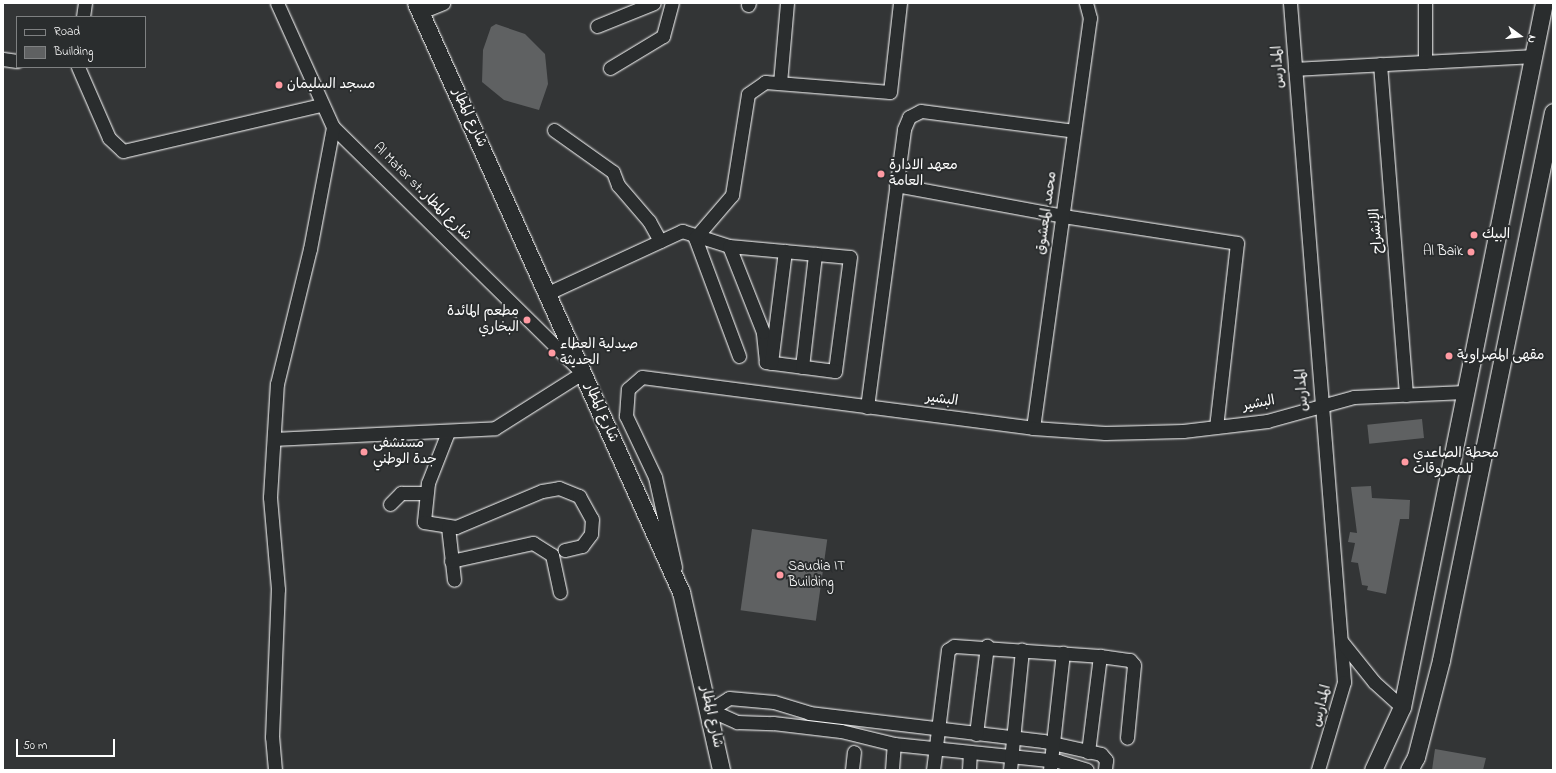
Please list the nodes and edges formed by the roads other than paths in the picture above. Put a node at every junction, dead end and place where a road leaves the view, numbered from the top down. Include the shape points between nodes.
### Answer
1 (85, 3) edge
2 (277, 3) edge
3 (443, 3) edge
4 (654, 3) edge
5 (672, 3) edge
6 (787, 3) edge
7 (900, 3) edge
8 (1086, 3) edge
9 (1290, 3) edge
10 (1426, 3) edge
11 (1544, 3) edge
12 (419, 8) edge
13 (83, 16) edge
14 (597, 26) dead end
15 (1533, 56) junction
16 (3, 59) edge
17 (16, 61) edge
18 (1425, 62) junction
19 (1380, 64) junction
20 (78, 68) edge
21 (610, 68) dead end
22 (1295, 69) junction
23 (780, 84) junction
24 (320, 105) junction
25 (1553, 112) edge
26 (333, 126) junction
27 (554, 130) dead end
28 (1074, 131) junction
29 (896, 185) junction
30 (1062, 216) junction
31 (695, 238) junction
32 (660, 241) junction
33 (729, 246) junction
34 (785, 251) junction
35 (815, 254) junction
36 (548, 293) junction
37 (739, 356) dead end
38 (771, 363) junction
39 (802, 367) junction
40 (583, 374) junction
41 (1465, 392) junction
42 (1406, 395) junction
43 (1321, 405) junction
44 (867, 407) junction
45 (1216, 427) junction
46 (1033, 428) junction
47 (448, 432) junction
48 (274, 438) junction
49 (426, 493) junction
50 (390, 504) dead end
51 (448, 527) junction
52 (564, 550) dead end
53 (451, 561) junction
54 (454, 580) dead end
55 (560, 592) dead end
56 (681, 592) junction
57 (1342, 642) junction
58 (987, 646) junction
59 (1022, 650) junction
60 (1063, 653) junction
61 (1100, 656) junction
62 (774, 702) junction
63 (1402, 707) junction
64 (710, 710) junction
65 (842, 717) junction
66 (773, 723) junction
67 (936, 729) junction
68 (841, 731) junction
69 (976, 734) junction
70 (1013, 738) junction
71 (1127, 738) dead end
72 (894, 744) junction
73 (1052, 744) junction
74 (935, 748) junction
75 (854, 752) dead end
76 (970, 752) junction
77 (1088, 752) junction
78 (1011, 756) junction
79 (1050, 765) edge
80 (275, 770) edge
81 (721, 770) edge
82 (732, 770) edge
83 (852, 770) edge
84 (892, 770) edge
85 (933, 770) edge
86 (969, 770) edge
87 (1010, 770) edge
88 (1086, 770) edge
89 (1104, 770) edge
90 (1318, 770) edge
91 (1374, 770) edge
92 (1409, 770) edge

1 - 13 street
2 - 24 street, Al Matar st. شارع المطار
3 - 12 street
4 - 14 street
5 - 21 street via 663,36
6 - 23 street
7 - 23 street via 890,92
8 - 28 street, محمد المعشوق via 1090,18
9 - 22 street, المدارس
10 - 18 street
11 - 15 main road
12 - 36 main road, شارع المطار
15 - 18 street
15 - 41 main road
16 - 17 street
18 - 19 street
19 - 22 street
19 - 42 street, الإنشراح
20 - 24 street via 109,138 123,151
22 - 43 street, المدارس
23 - 31 street via 765,82 748,94 732,195
24 - 26 street, Al Matar st. شارع المطار
25 - 92 main road via 1441,660 1416,757
26 - 40 street, Al Matar st. شارع المطار
26 - 48 street via 310,249 277,384
27 - 32 street via 613,172 618,185 650,221
28 - 29 street via 921,111 909,117 904,129
28 - 30 street, محمد المعشوق
29 - 30 street
29 - 44 street
30 - 45 street via 1237,243
30 - 46 street, محمد المعشوق
31 - 32 street via 682,231
31 - 33 street
31 - 37 street
32 - 36 street
33 - 34 street
33 - 38 street via 762,332 762,356
34 - 35 street
34 - 38 street
35 - 39 street
35 - 39 street via 852,259 835,371
36 - 40 main road, شارع المطار
38 - 39 street
40 - 47 street via 500,427
40 - 56 main road, شارع المطار
41 - 42 street, البشير
41 - 63 main road
42 - 43 street, البشير via 1354,397
43 - 45 street, البشير via 1267,421
43 - 57 street, المدارس via 1334,582
44 - 46 street, البشير
44 - 56 street, البشير via 642,378 628,389 626,416 655,477
45 - 46 street, البشير via 1105,433
47 - 48 street
47 - 49 street
48 - 80 street via 270,497 278,589 272,737
49 - 50 street via 401,493
49 - 51 street via 423,520
51 - 52 street via 456,527 542,491 559,488 579,496 592,519 591,534 582,546
51 - 53 street
53 - 54 street
53 - 55 street via 533,543 552,555
56 - 64 main road, شارع المطار
57 - 63 street via 1374,682
57 - 90 street, المدارس via 1344,682
58 - 59 street
58 - 67 street via 959,644 948,650
58 - 69 street
59 - 60 street
59 - 70 street
60 - 61 street
60 - 73 street
61 - 71 street via 1130,660 1134,665
61 - 77 street
62 - 64 street via 729,698
62 - 65 street
62 - 66 street
63 - 91 main road
64 - 66 street via 737,722
64 - 81 main road, شارع المطار
64 - 82 main road
65 - 67 street
65 - 68 street
66 - 68 street
67 - 69 street
67 - 74 street
68 - 72 street
69 - 70 street
70 - 73 street
70 - 78 street
72 - 74 street
72 - 84 street
73 - 77 street
73 - 79 street
74 - 76 street
74 - 85 street
75 - 83 street
76 - 78 street
76 - 86 street
77 - 89 street via 1104,756
78 - 79 street
78 - 87 street
79 - 88 street

